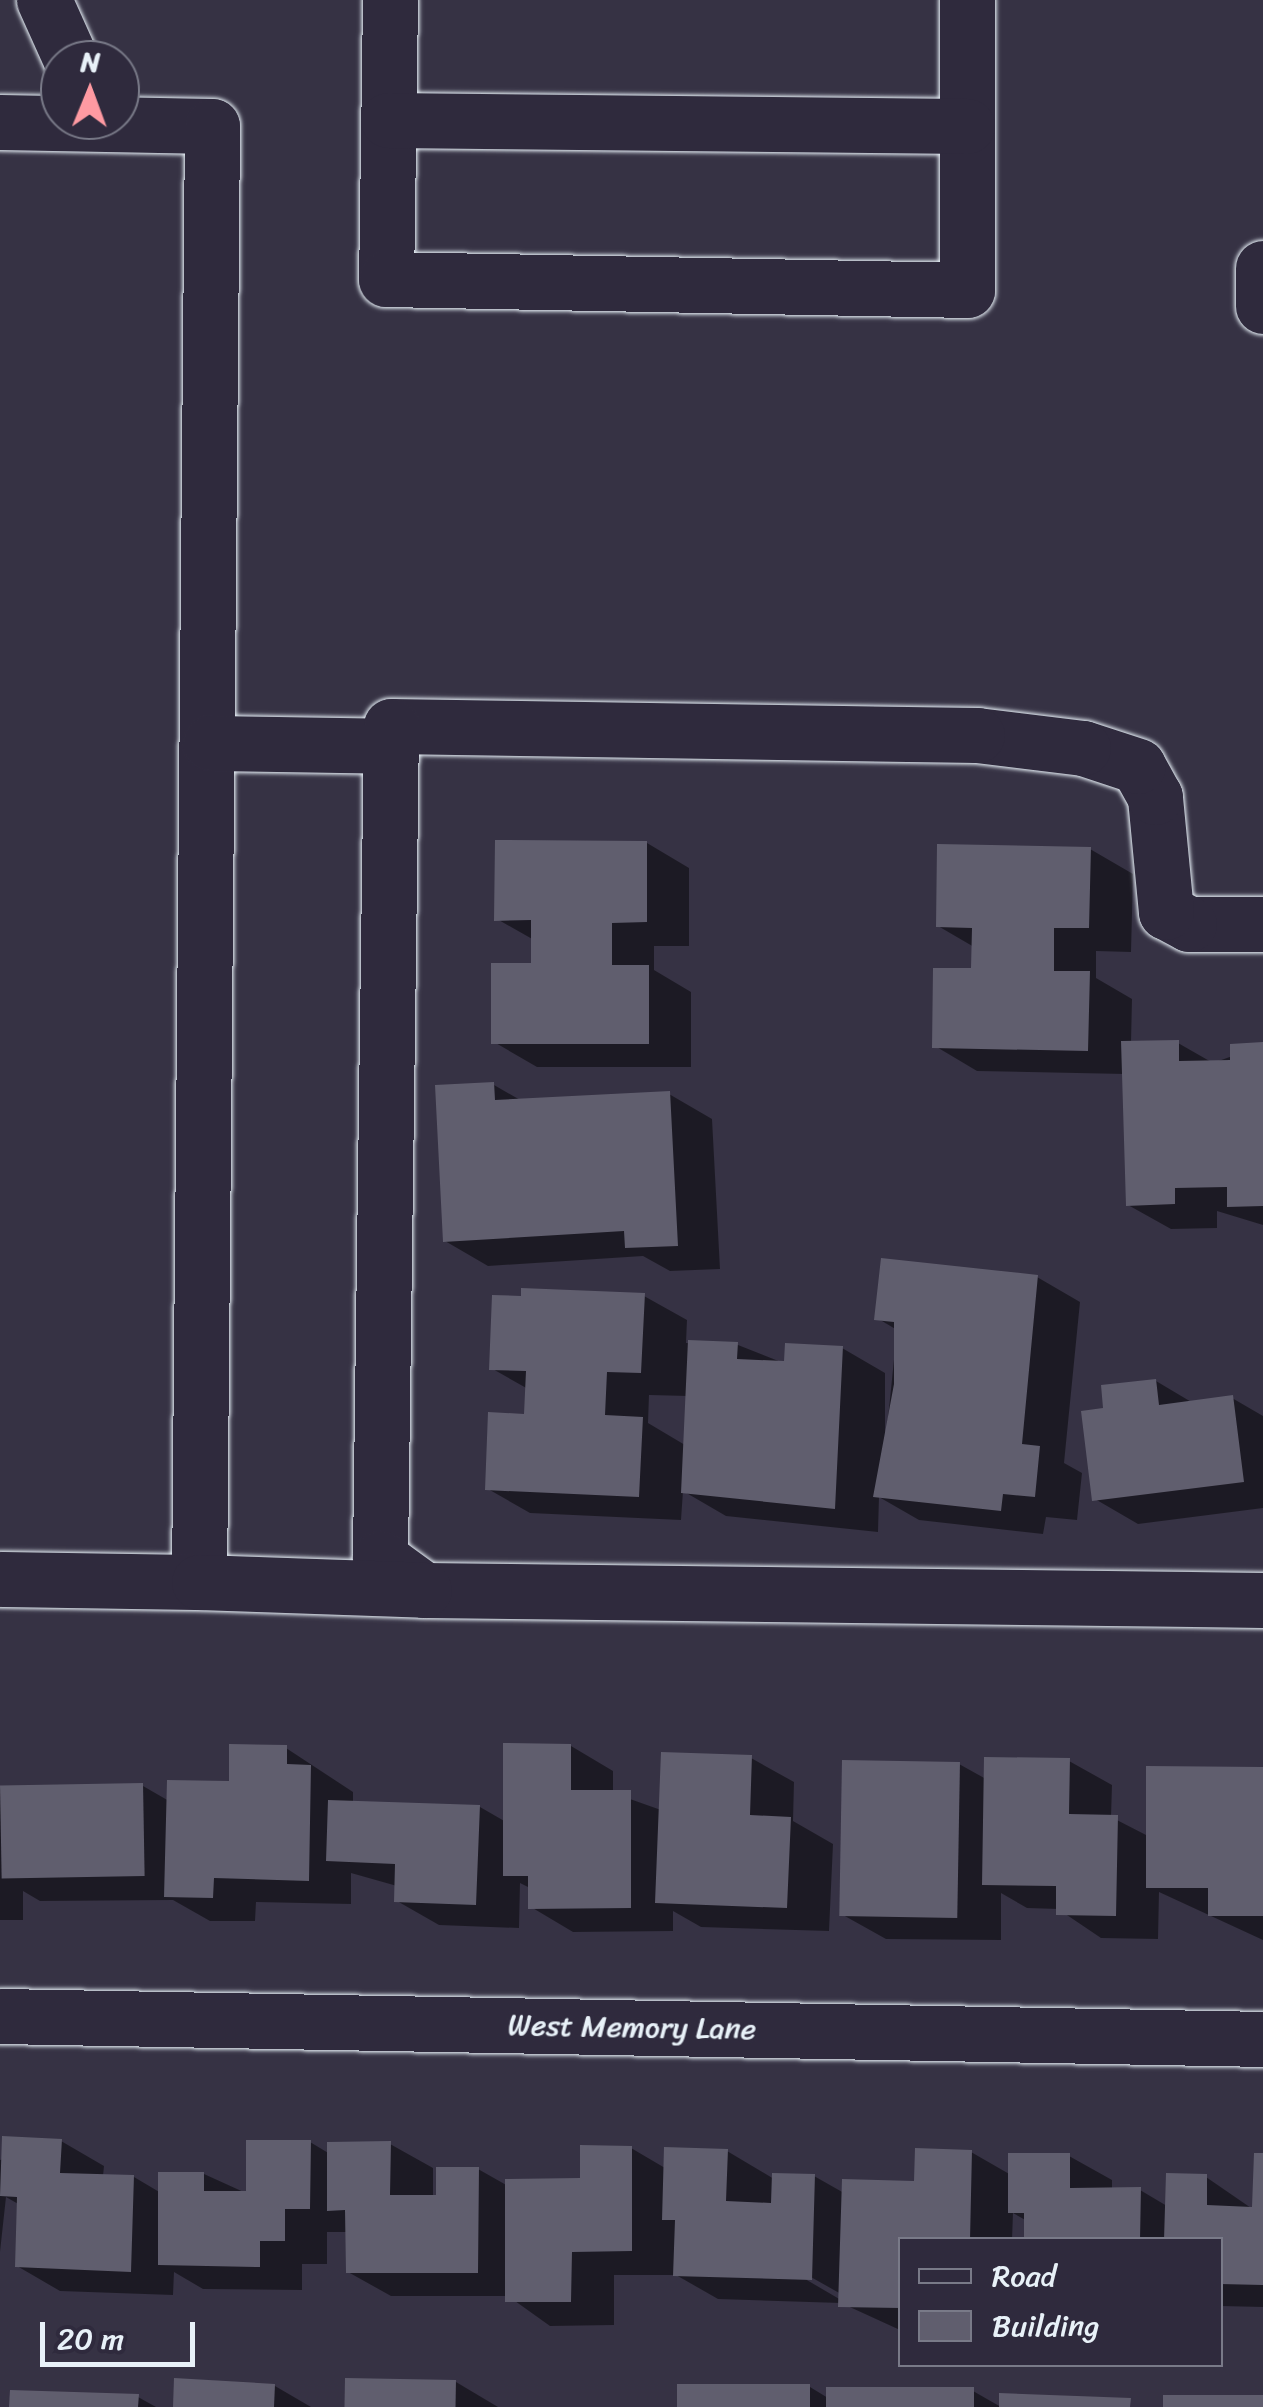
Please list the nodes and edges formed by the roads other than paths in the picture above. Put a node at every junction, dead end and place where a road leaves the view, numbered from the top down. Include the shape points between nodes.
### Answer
1 (44, 0) edge
2 (390, 0) edge
3 (967, 0) edge
4 (62, 40) edge
5 (388, 120) junction
6 (0, 122) edge
7 (40, 122) edge
8 (140, 124) edge
9 (967, 126) junction
10 (1263, 268) edge
11 (1263, 306) edge
12 (210, 743) junction
13 (391, 746) junction
14 (1263, 924) edge
15 (0, 1579) edge
16 (199, 1582) junction
17 (424, 1590) junction
18 (1259, 1596) edge
19 (0, 2016) edge
20 (1263, 2038) edge

1 - 4 street
2 - 5 street
3 - 9 street
5 - 9 street
5 - 9 street via 386,280 967,290
6 - 7 street
8 - 12 street via 212,126
10 - 11 street
12 - 13 street
12 - 16 street
13 - 14 street via 391,726 977,734 1082,748 1138,766 1155,797 1166,912 1189,924
13 - 17 street via 380,1558
15 - 16 street
16 - 17 street
17 - 18 street
19 - 20 street, West Memory Lane

